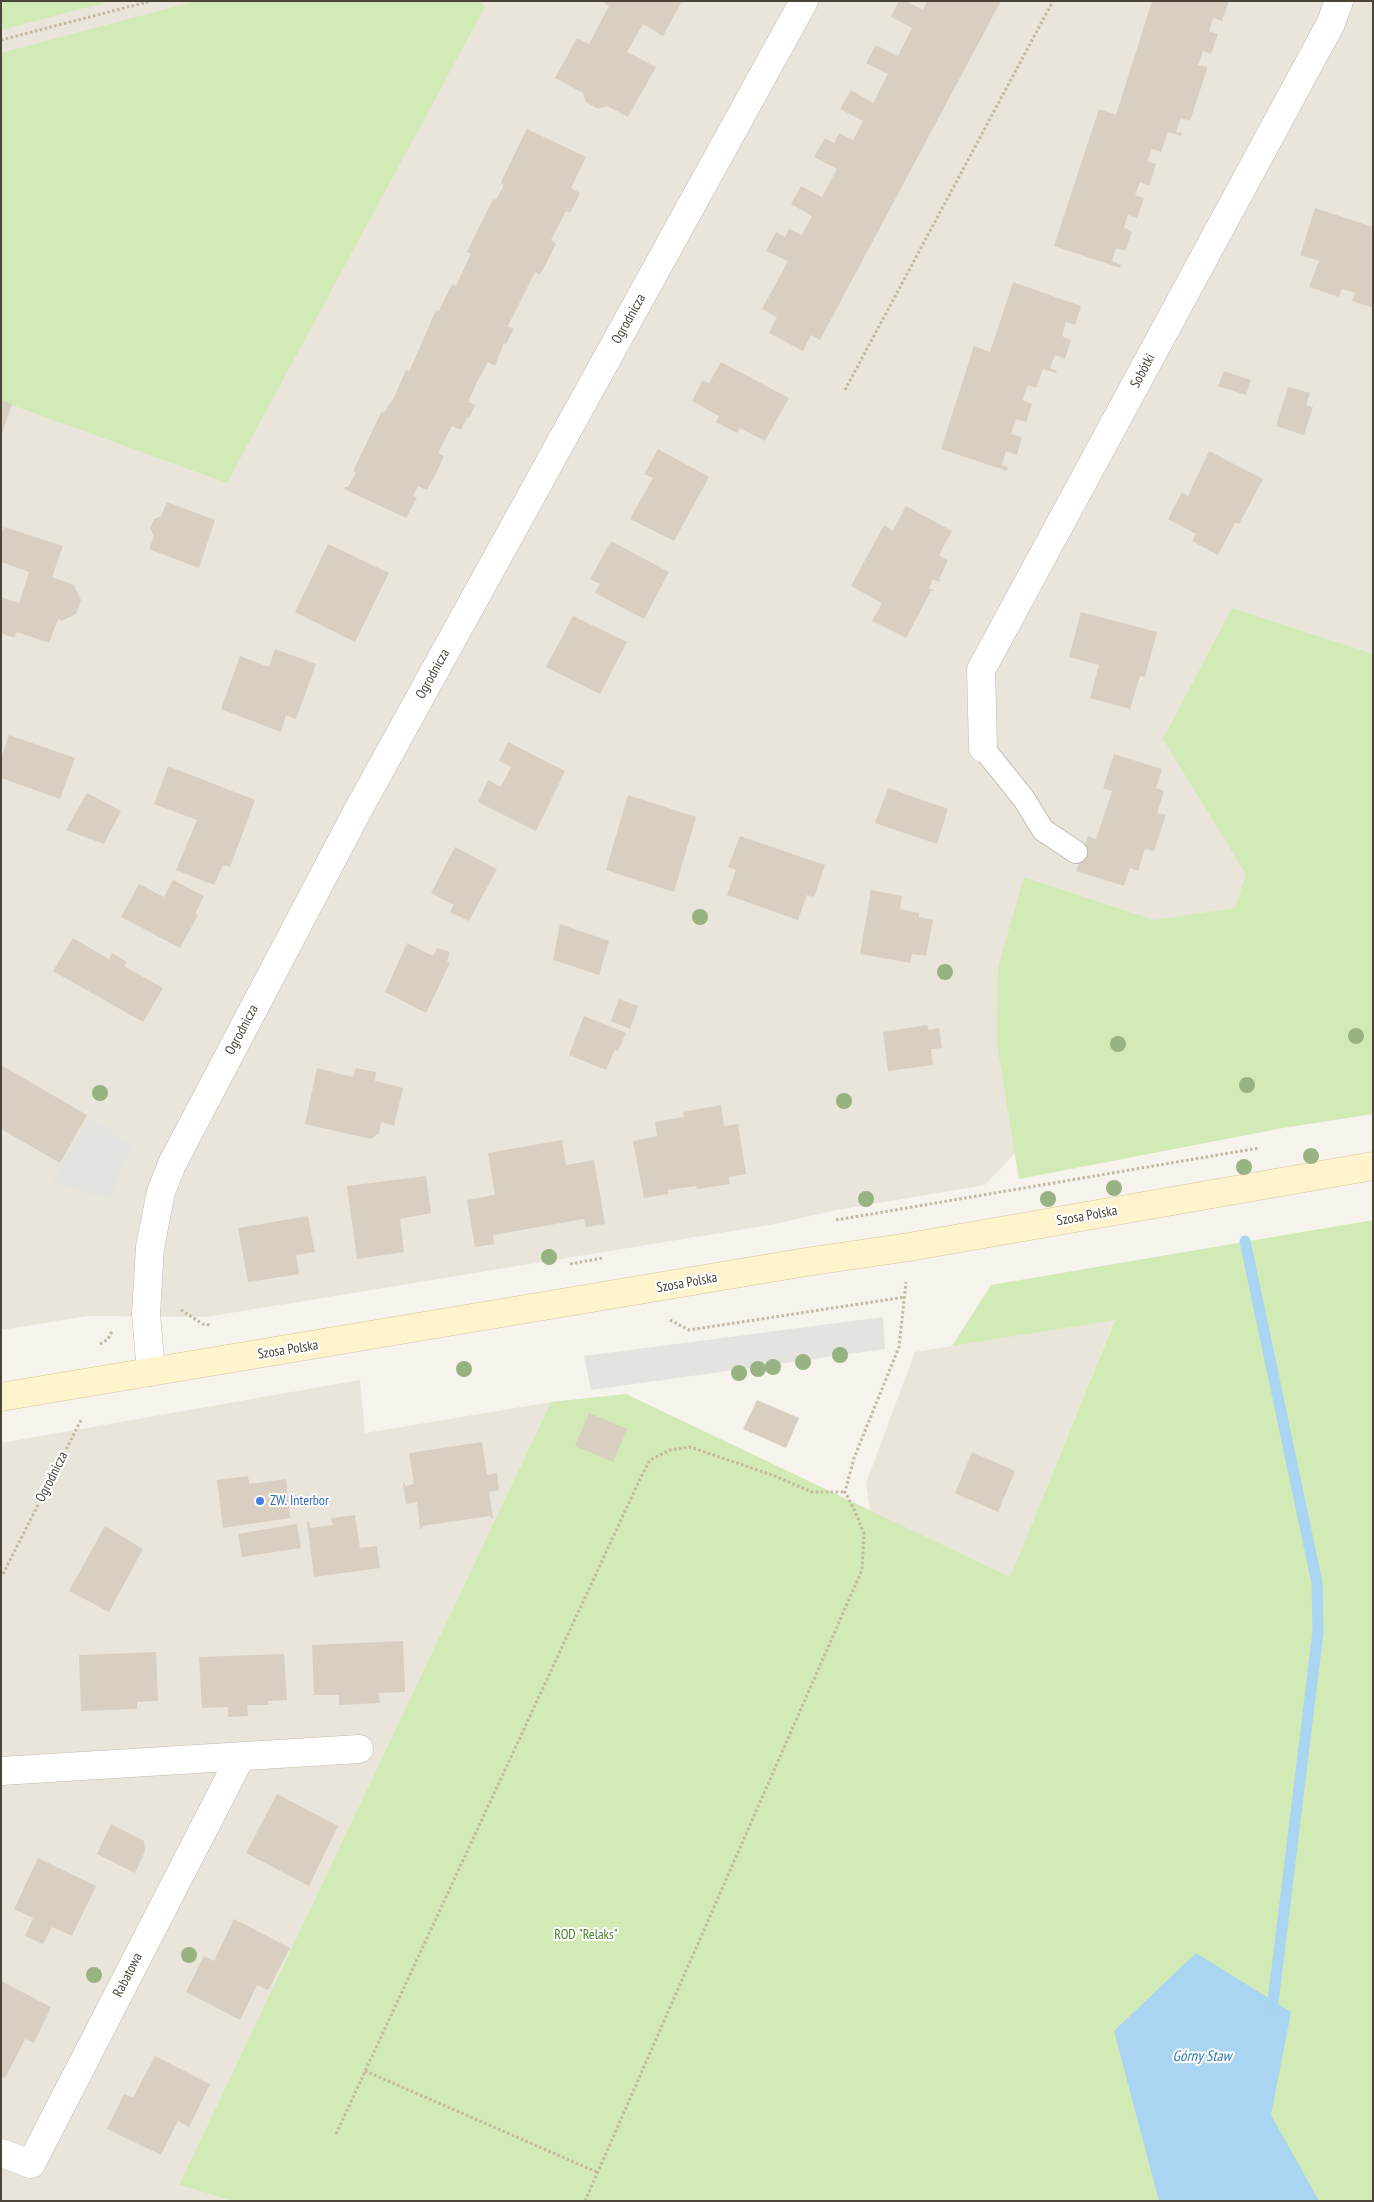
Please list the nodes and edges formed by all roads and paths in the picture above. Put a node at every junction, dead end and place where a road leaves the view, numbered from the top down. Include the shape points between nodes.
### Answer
1 (151, 1) edge
2 (804, 1) edge
3 (1053, 1) edge
4 (1339, 1) edge
5 (1, 40) edge
6 (846, 390) dead end
7 (983, 748) joint
8 (1076, 852) dead end
9 (1267, 1147) dead end
10 (1373, 1166) edge
11 (828, 1222) dead end
12 (909, 1247) junction
13 (608, 1258) dead end
14 (570, 1264) dead end
15 (619, 1295) junction
16 (905, 1297) junction
17 (180, 1309) dead end
18 (113, 1325) dead end
19 (217, 1326) dead end
20 (99, 1345) dead end
21 (151, 1372) junction
22 (101, 1381) junction
23 (1, 1397) edge
24 (845, 1492) junction
25 (3, 1574) dead end
26 (359, 1749) dead end
27 (240, 1758) junction
28 (1, 1772) edge
29 (365, 2071) junction
30 (336, 2134) dead end
31 (1, 2154) edge
32 (597, 2172) junction
33 (585, 2201) edge

1 - 5 path
2 - 21 street, Ogrodnicza via 358,810 172,1164 161,1192 150,1247 146,1314
3 - 6 path
4 - 7 street, Sobótki via 1326,32 982,670
7 - 8 lane via 1024,799 1043,830
9 - 11 path
10 - 12 street, Szosa Polska
12 - 15 street, Szosa Polska
12 - 16 path
13 - 14 path
15 - 16 path via 689,1330
15 - 21 street, Szosa Polska
16 - 24 path via 900,1347 854,1458
17 - 19 path via 203,1324
18 - 20 path via 108,1339
21 - 22 street, Szosa Polska
22 - 23 street, Szosa Polska
22 - 25 path, Ogrodnicza
24 - 29 path via 812,1492 690,1447 670,1450 650,1460
24 - 32 path via 864,1534 862,1570
26 - 27 street
27 - 28 street
27 - 31 street, Rabatowa via 31,2164
29 - 30 path
29 - 32 path
32 - 33 path

